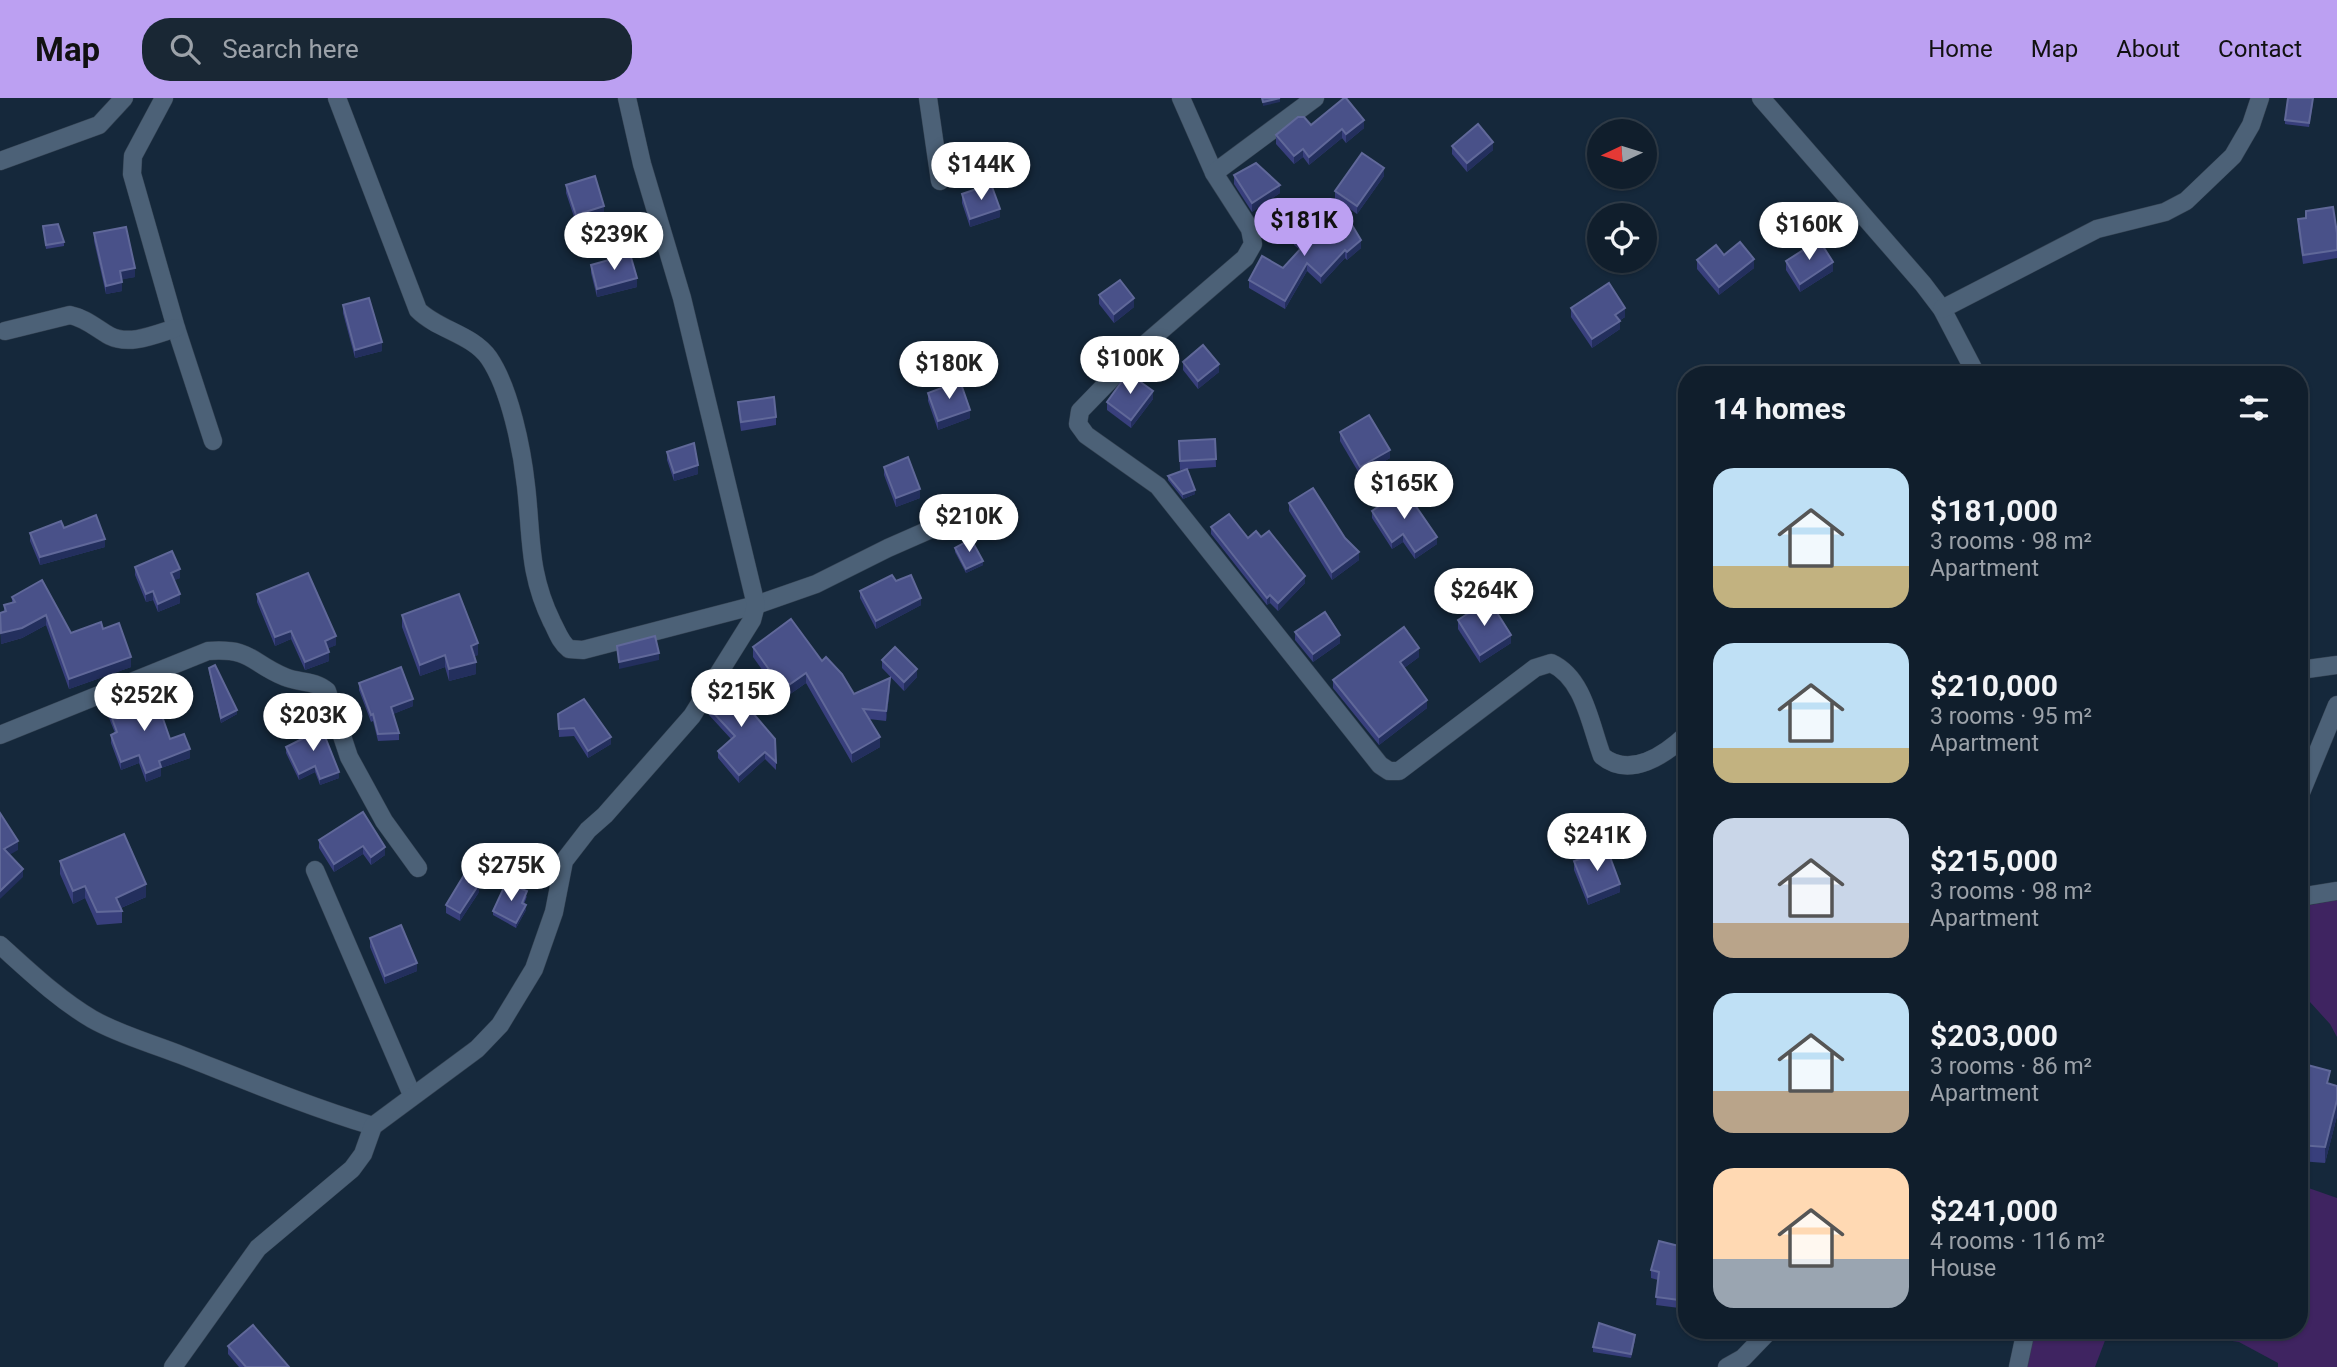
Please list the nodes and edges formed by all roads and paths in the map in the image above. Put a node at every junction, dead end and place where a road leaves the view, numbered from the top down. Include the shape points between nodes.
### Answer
1 (124, 98) edge
2 (164, 98) edge
3 (337, 98) edge
4 (627, 98) edge
5 (928, 98) edge
6 (1181, 98) edge
7 (1315, 98) edge
8 (1761, 98) edge
9 (2260, 98) edge
10 (0, 161) edge
11 (1214, 173) junction
12 (940, 181) dead end
13 (1942, 309) junction
14 (176, 328) junction
15 (5, 331) dead end
16 (1972, 366) edge
17 (213, 442) dead end
18 (954, 519) dead end
19 (756, 605) junction
20 (2337, 665) edge
21 (2308, 669) edge
22 (2337, 705) edge
23 (2, 728) edge
24 (1678, 742) edge
25 (2308, 776) edge
26 (418, 868) dead end
27 (315, 870) dead end
28 (2337, 891) edge
29 (2308, 896) edge
30 (0, 945) edge
31 (412, 1095) junction
32 (373, 1126) junction
33 (1761, 1339) edge
34 (2024, 1339) edge
35 (173, 1367) edge
36 (1727, 1367) edge
37 (2018, 1367) edge

1 - 10 street via 99,125
2 - 14 street via 131,165
3 - 19 street via 418,310 477,345 498,377 526,484 535,582 564,645 583,650
4 - 19 street via 685,311
5 - 12 street
6 - 11 street
7 - 11 street
8 - 13 street via 1886,238
9 - 13 street via 2233,156 2186,201 2165,212 2097,229
11 - 24 street via 1250,229 1253,244 1245,258 1143,346 1080,411 1078,424 1086,435 1158,485 1389,771 1399,771 1535,668 1551,663 1575,683 1602,756 1612,764 1646,762
13 - 16 street
14 - 15 street via 127,340 113,338 69,315
14 - 17 street
18 - 19 street via 816,584
19 - 31 street via 741,639 692,716 564,861 554,912 534,969 500,1025 477,1049
20 - 21 street
22 - 25 street
23 - 26 street via 208,651 247,653 285,677 321,685 327,691 349,757 384,821
27 - 31 street
28 - 29 street
30 - 32 street via 48,988 112,1029 299,1104
31 - 32 street
32 - 35 street via 352,1169 258,1248
33 - 36 street
34 - 37 street

